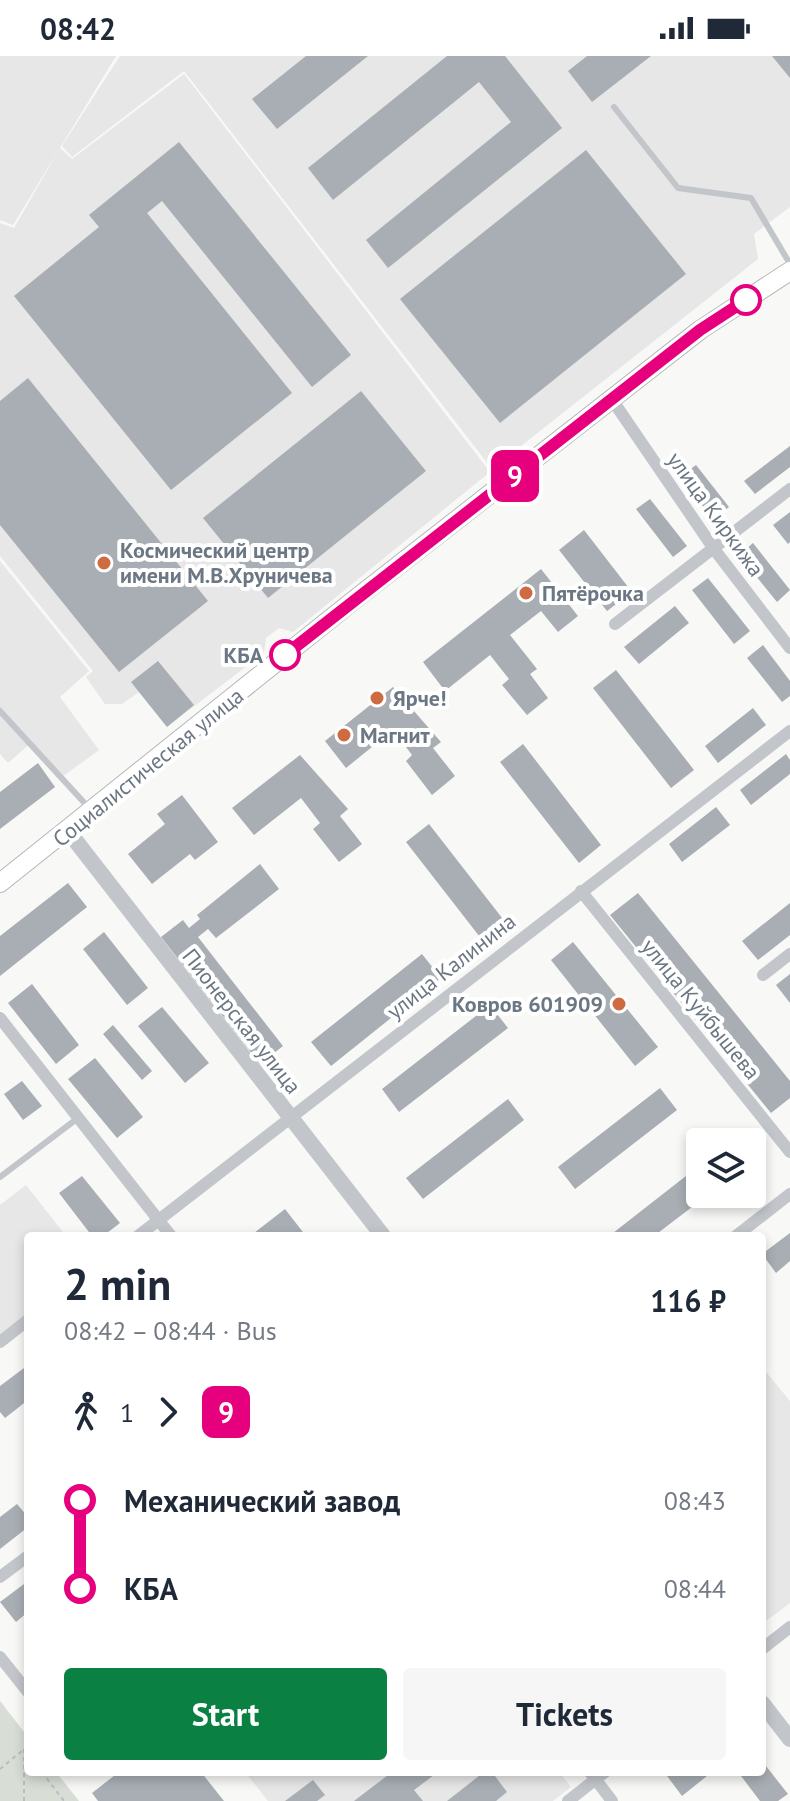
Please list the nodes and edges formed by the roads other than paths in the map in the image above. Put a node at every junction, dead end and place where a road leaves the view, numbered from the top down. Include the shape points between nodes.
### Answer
1 (614, 107) dead end
2 (790, 264) edge
3 (790, 271) edge
4 (613, 401) junction
5 (790, 489) edge
6 (714, 549) junction
7 (615, 624) dead end
8 (790, 648) edge
9 (0, 711) edge
10 (790, 731) edge
11 (92, 812) junction
12 (68, 831) junction
13 (0, 883) edge
14 (581, 891) junction
15 (790, 954) edge
16 (763, 975) dead end
17 (0, 1018) edge
18 (78, 1118) junction
19 (289, 1118) junction
20 (790, 1152) edge
21 (0, 1177) edge
22 (790, 1194) edge
23 (159, 1221) junction
24 (144, 1232) edge
25 (168, 1232) edge
26 (380, 1232) edge
27 (741, 1232) edge
28 (24, 1323) edge
29 (0, 1342) edge
30 (24, 1559) edge
31 (0, 1577) edge
32 (790, 1627) edge
33 (766, 1646) edge
34 (0, 1657) edge
35 (24, 1687) edge
36 (766, 1708) edge
37 (790, 1739) edge
38 (596, 1776) edge
39 (598, 1776) edge
40 (568, 1801) edge
41 (612, 1801) edge

1 - 2 lane via 678,188 751,198
3 - 4 main road, Социалистическая улица via 700,330
4 - 6 street, улица Киркижа
4 - 11 main road, Социалистическая улица via 354,600
5 - 6 street
6 - 7 street
6 - 8 street, улица Киркижа
9 - 11 lane
10 - 14 street, улица Калинина
11 - 12 main road, Социалистическая улица
12 - 13 main road, Социалистическая улица
12 - 19 street, Пионерская улица
14 - 19 street, улица Калинина
14 - 20 street, улица Куйбышева
15 - 16 street
17 - 18 street
18 - 21 lane
18 - 23 street
19 - 23 street, улица Калинина
19 - 26 street, Пионерская улица
22 - 27 street
23 - 24 street, улица Калинина
23 - 25 street
28 - 29 street
30 - 31 street
32 - 33 street
34 - 35 street
36 - 37 street
38 - 40 street
39 - 41 street

